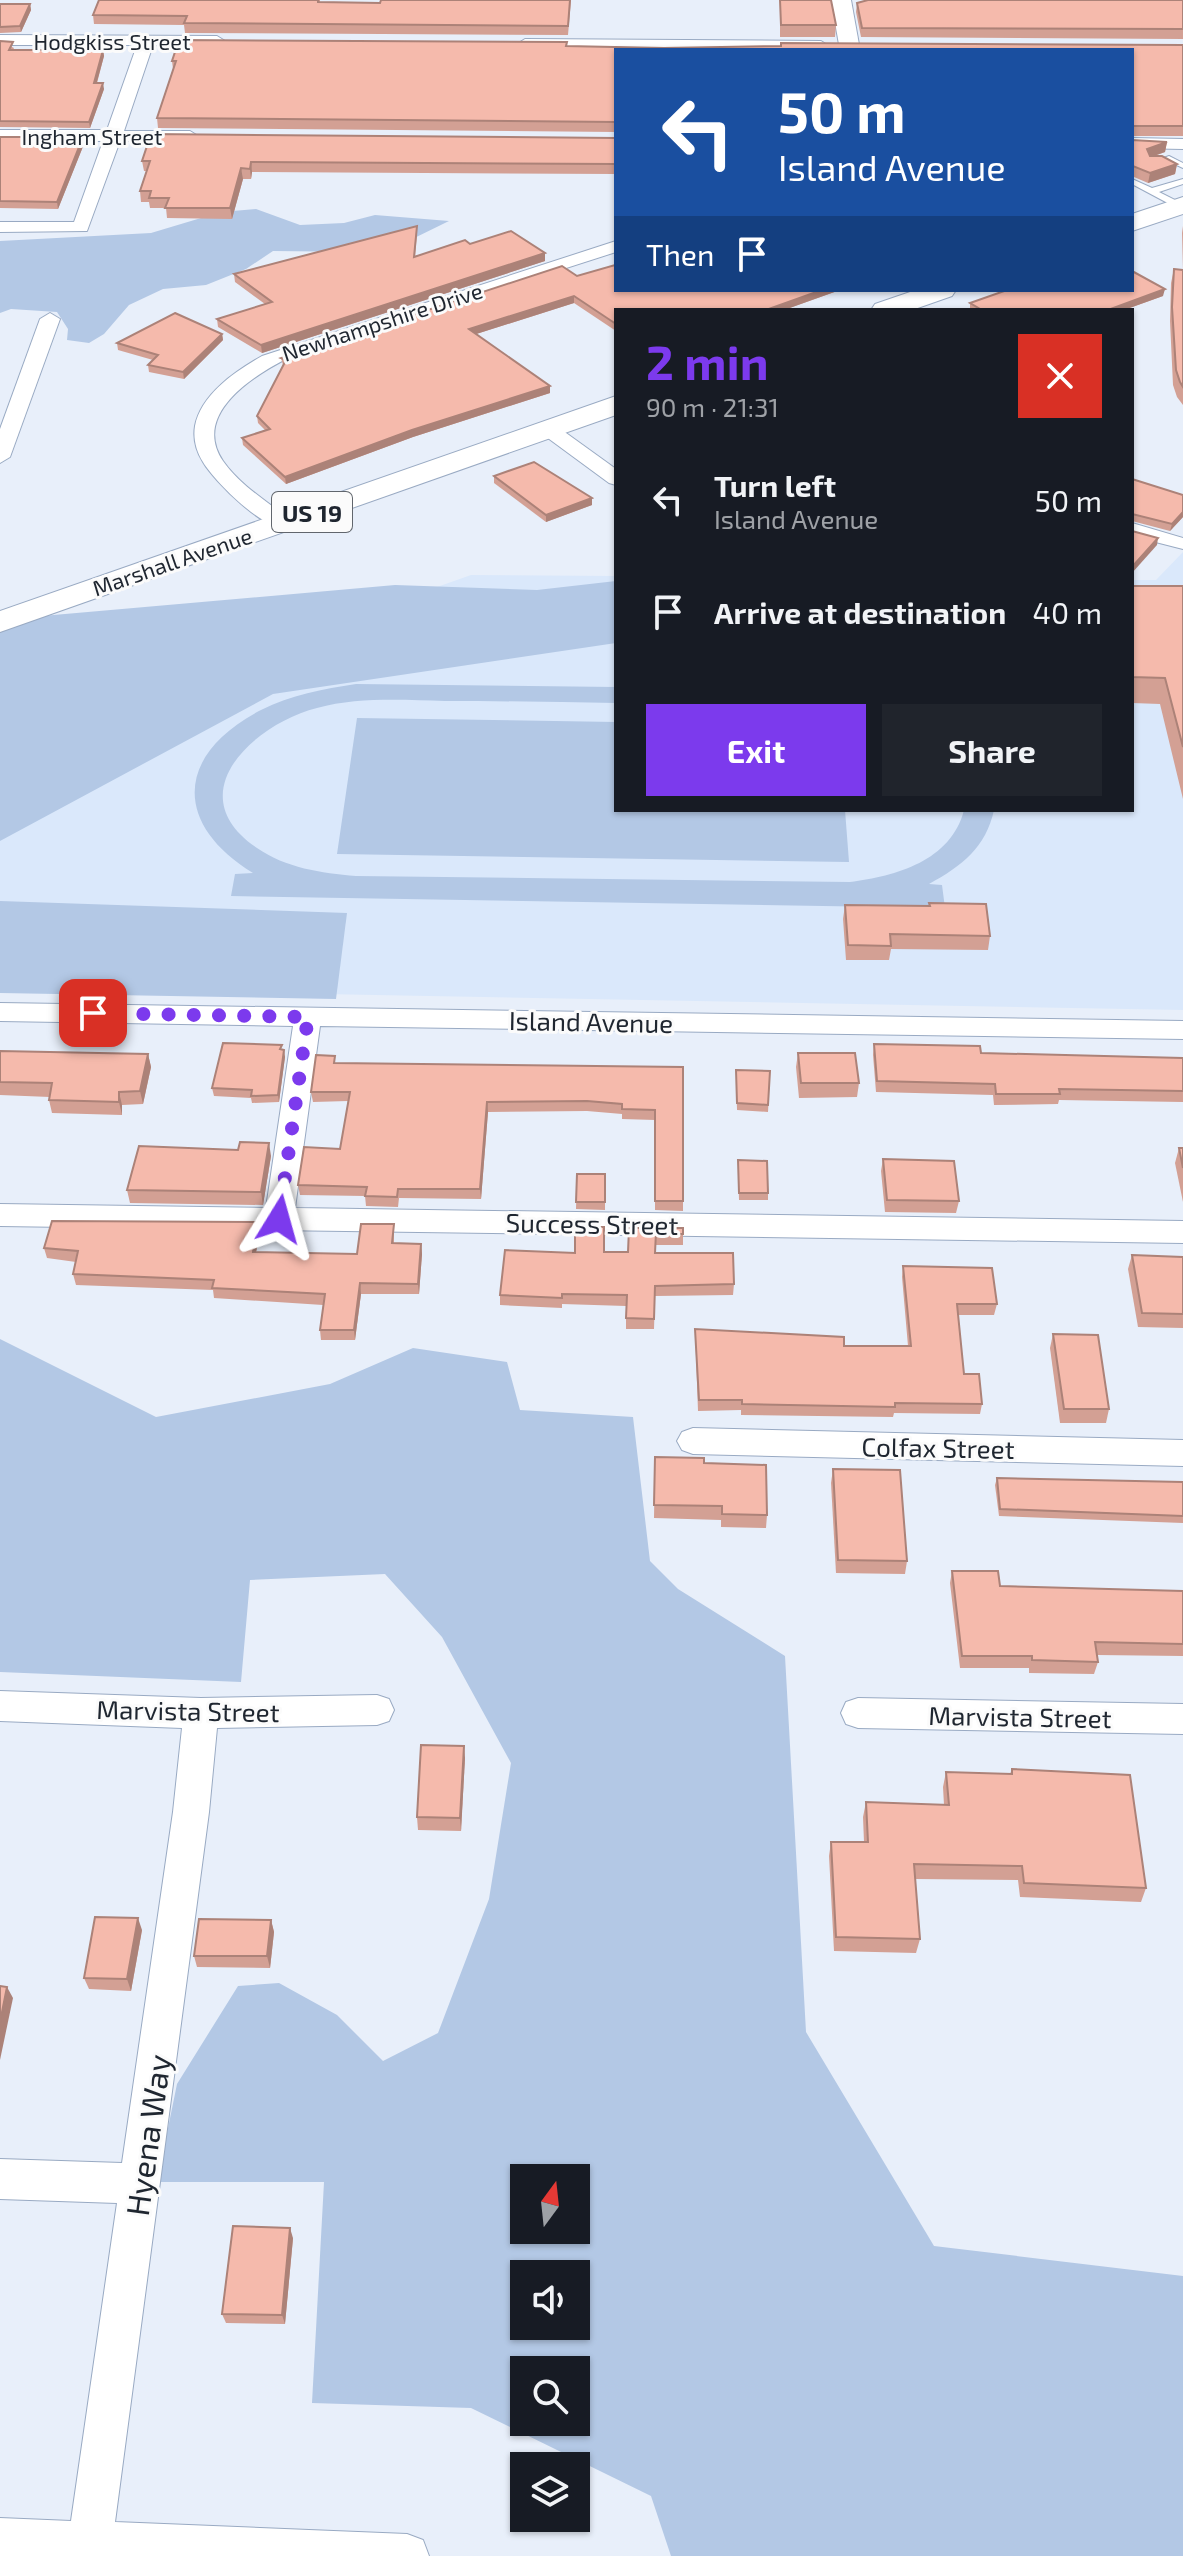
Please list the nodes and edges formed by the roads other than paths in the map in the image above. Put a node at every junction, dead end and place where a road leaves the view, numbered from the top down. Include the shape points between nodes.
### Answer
1 (838, 2) edge
2 (0, 40) edge
3 (147, 41) junction
4 (226, 42) edge
5 (512, 44) edge
6 (854, 47) edge
7 (0, 135) edge
8 (113, 136) junction
9 (207, 136) edge
10 (1134, 143) edge
11 (1183, 144) edge
12 (1154, 163) edge
13 (1183, 166) edge
14 (1169, 171) edge
15 (1146, 179) edge
16 (1134, 181) edge
17 (1134, 182) edge
18 (1152, 191) junction
19 (1182, 197) edge
20 (1134, 222) edge
21 (0, 227) edge
22 (614, 247) edge
23 (938, 292) edge
24 (905, 307) edge
25 (50, 319) dead end
26 (614, 406) edge
27 (548, 429) junction
28 (0, 457) edge
29 (614, 478) edge
30 (280, 523) junction
31 (1134, 530) edge
32 (1179, 544) dead end
33 (0, 622) edge
34 (0, 1012) edge
35 (308, 1017) junction
36 (1183, 1030) edge
37 (0, 1215) edge
38 (279, 1219) junction
39 (1183, 1232) edge
40 (693, 1441) dead end
41 (1183, 1453) edge
42 (0, 1706) edge
43 (377, 1710) dead end
44 (201, 1713) junction
45 (858, 1713) dead end
46 (1183, 1719) edge
47 (0, 2179) edge
48 (140, 2184) junction
49 (0, 2540) edge
50 (89, 2550) edge
51 (407, 2556) edge

1 - 6 street
2 - 3 street, Hodgkiss Street
3 - 4 street, Hodgkiss Street
3 - 8 street
5 - 6 street
7 - 8 street, Ingham Street
8 - 9 street, Ingham Street
8 - 21 street via 81,227
10 - 11 street
12 - 13 lane via 1169,158
13 - 14 lane
15 - 16 lane
17 - 18 lane
18 - 19 lane
18 - 19 lane
19 - 20 main road
22 - 30 street, Newhampshire Drive via 292,349 233,383 213,409 206,447 219,468
23 - 24 main road
25 - 28 street
26 - 27 main road, Marshall Avenue / US 19
27 - 29 street
27 - 30 main road, Marshall Avenue / US 19
30 - 33 main road, Marshall Avenue / US 19
31 - 32 street
34 - 35 street, Island Avenue
35 - 36 street, Island Avenue
35 - 38 street
37 - 38 street, Success Street
38 - 39 street, Success Street
40 - 41 street, Colfax Street
42 - 44 street, Marvista Street
43 - 44 street, Marvista Street
44 - 48 street, Hyena Way
45 - 46 street, Marvista Street
47 - 48 street
48 - 50 street, Hyena Way
49 - 50 street
50 - 51 street

